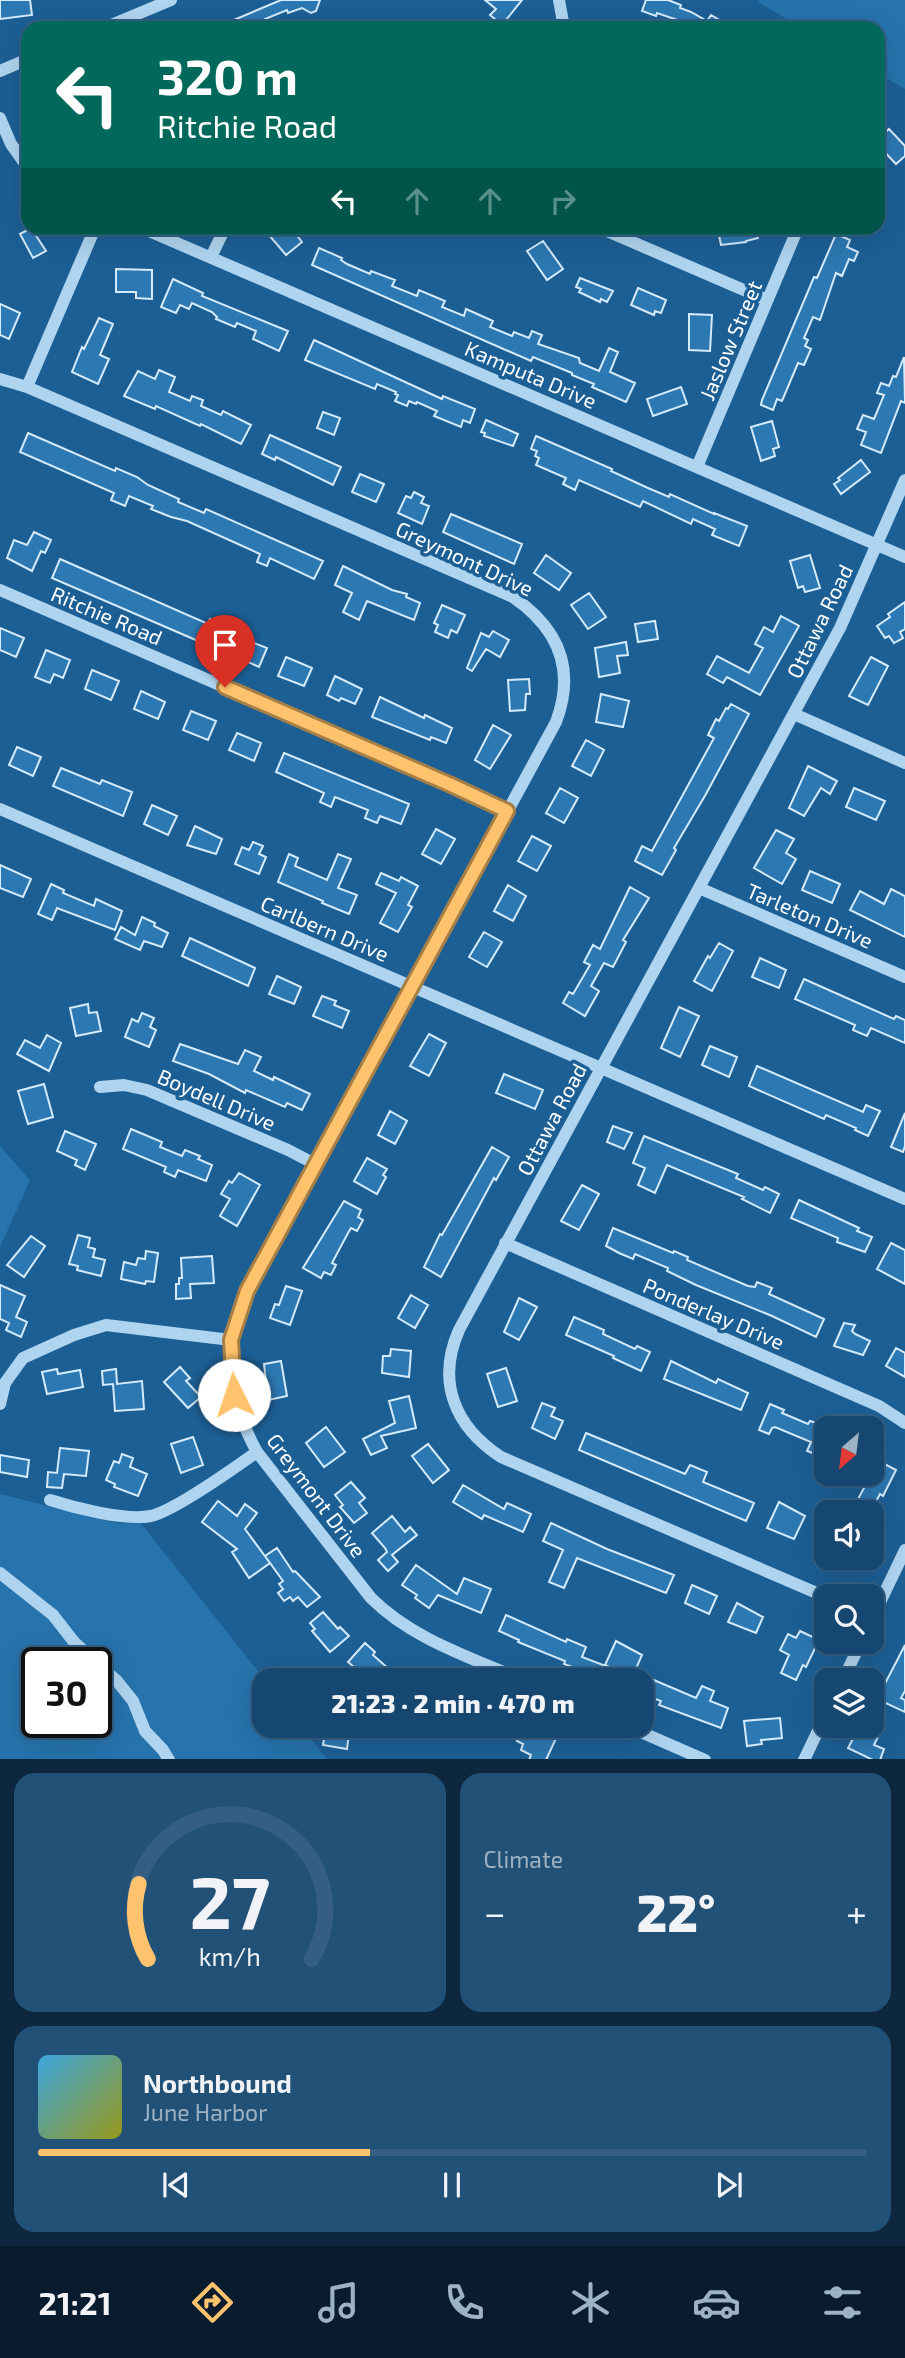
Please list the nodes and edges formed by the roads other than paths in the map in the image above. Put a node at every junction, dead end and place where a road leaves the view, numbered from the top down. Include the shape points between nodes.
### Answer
1 (171, 0) edge
2 (559, 0) edge
3 (121, 21) edge
4 (563, 21) edge
5 (21, 62) edge
6 (0, 71) edge
7 (0, 118) edge
8 (21, 158) edge
9 (92, 235) edge
10 (159, 235) edge
11 (222, 235) edge
12 (616, 235) edge
13 (794, 235) edge
14 (211, 257) junction
15 (767, 300) junction
16 (0, 379) edge
17 (27, 387) junction
18 (696, 467) junction
19 (905, 480) edge
20 (877, 545) junction
21 (905, 557) edge
22 (0, 590) edge
23 (794, 714) junction
24 (905, 763) edge
25 (0, 808) edge
26 (507, 811) junction
27 (699, 888) junction
28 (905, 977) edge
29 (413, 986) junction
30 (600, 1068) junction
31 (100, 1087) dead end
32 (315, 1164) junction
33 (905, 1199) edge
34 (505, 1243) junction
35 (231, 1340) junction
36 (0, 1404) edge
37 (905, 1423) edge
38 (257, 1452) junction
39 (50, 1500) dead end
40 (905, 1550) edge
41 (0, 1573) edge
42 (814, 1592) edge
43 (884, 1593) edge
44 (494, 1668) edge
45 (654, 1738) edge
46 (814, 1738) edge
47 (169, 1759) edge
48 (705, 1759) edge
49 (804, 1759) edge

1 - 3 street
2 - 4 street
5 - 6 street
7 - 8 street
9 - 17 street
10 - 14 street, Kamputa Drive
11 - 14 street
12 - 15 street
13 - 15 street, Jaslow Street
14 - 18 street, Kamputa Drive
15 - 18 street, Jaslow Street
16 - 17 street, Greymont Drive
17 - 26 street, Greymont Drive via 513,597 531,610 557,646 564,691 556,722
18 - 20 street, Kamputa Drive
19 - 20 street, Ottawa Road
20 - 21 street, Kamputa Drive
20 - 23 street, Ottawa Road
22 - 26 street, Ritchie Road
23 - 24 street
23 - 27 street, Ottawa Road
25 - 29 street, Carlbern Drive
26 - 29 street, Greymont Drive
27 - 28 street, Tarleton Drive
27 - 30 street, Ottawa Road
29 - 30 street, Carlbern Drive
29 - 32 street, Greymont Drive
30 - 33 street, Carlbern Drive
30 - 34 street, Ottawa Road
31 - 32 street, Boydell Drive via 124,1085 147,1090
32 - 35 street, Greymont Drive via 247,1291
34 - 37 street, Ponderlay Drive via 879,1406
34 - 42 street, Ottawa Road via 450,1356 453,1400 475,1437 501,1457
35 - 36 street via 106,1325 23,1358 5,1383
35 - 38 street, Greymont Drive via 234,1395 243,1427
38 - 39 street via 153,1516 135,1518
38 - 44 street, Greymont Drive via 384,1611 425,1638
40 - 43 street
41 - 47 street via 53,1615 74,1642 117,1681 133,1701 145,1731
45 - 48 street
46 - 49 street

